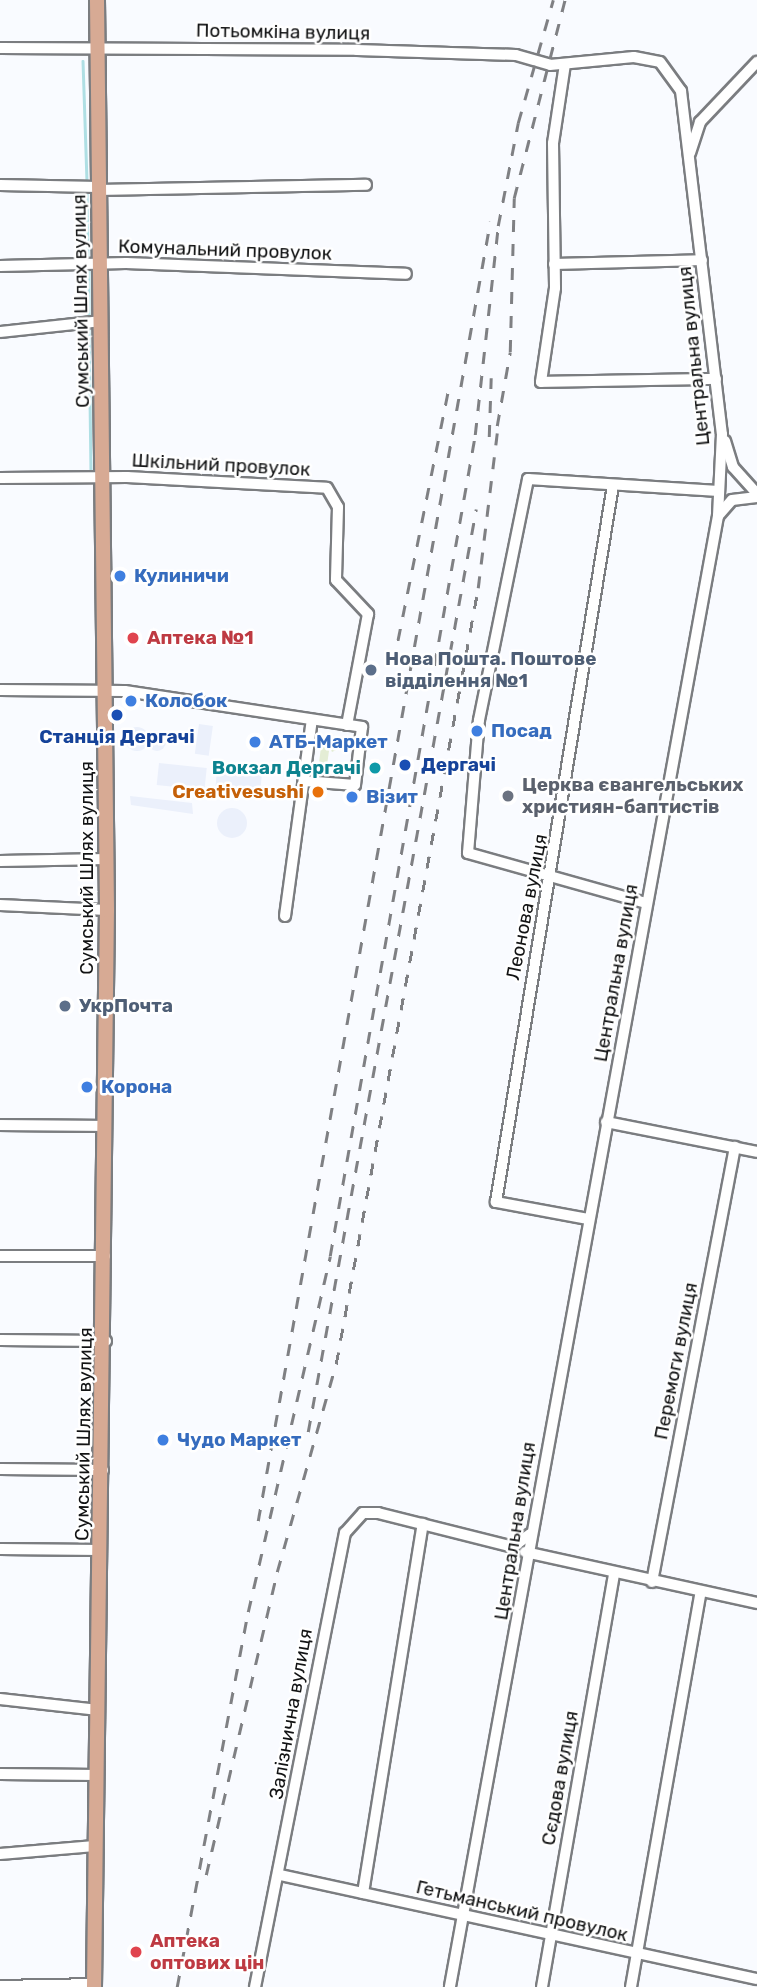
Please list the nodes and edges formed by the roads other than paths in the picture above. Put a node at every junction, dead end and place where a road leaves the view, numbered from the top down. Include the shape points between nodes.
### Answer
1 (97, 0) edge
2 (0, 48) edge
3 (96, 48) junction
4 (757, 62) edge
5 (565, 64) junction
6 (690, 156) junction
7 (0, 185) edge
8 (366, 185) dead end
9 (99, 188) junction
10 (702, 260) junction
11 (100, 264) junction
12 (554, 264) junction
13 (0, 266) edge
14 (406, 274) dead end
15 (101, 321) junction
16 (0, 332) edge
17 (716, 379) junction
18 (722, 434) junction
19 (103, 477) junction
20 (0, 478) edge
21 (613, 485) junction
22 (719, 491) junction
23 (757, 495) edge
24 (718, 516) junction
25 (0, 690) edge
26 (106, 692) junction
27 (312, 720) junction
28 (348, 725) junction
29 (304, 781) junction
30 (106, 859) junction
31 (0, 861) edge
32 (552, 880) junction
33 (646, 903) junction
34 (0, 905) edge
35 (107, 910) junction
36 (285, 916) dead end
37 (606, 1122) junction
38 (0, 1125) edge
39 (105, 1126) junction
40 (735, 1147) junction
41 (757, 1152) edge
42 (588, 1219) junction
43 (0, 1256) edge
44 (105, 1256) junction
45 (0, 1340) edge
46 (106, 1341) junction
47 (0, 1469) edge
48 (103, 1470) junction
49 (423, 1524) junction
50 (530, 1534) junction
51 (513, 1547) junction
52 (0, 1549) edge
53 (101, 1549) junction
54 (530, 1555) junction
55 (614, 1574) junction
56 (652, 1582) junction
57 (701, 1592) junction
58 (757, 1603) edge
59 (0, 1699) edge
60 (98, 1710) junction
61 (0, 1773) edge
62 (97, 1775) junction
63 (95, 1846) junction
64 (0, 1854) edge
65 (280, 1875) junction
66 (363, 1893) junction
67 (463, 1916) junction
68 (550, 1936) junction
69 (637, 1955) junction
70 (756, 1979) edge
71 (94, 1985) edge
72 (0, 1986) edge
73 (255, 1987) edge
74 (450, 1987) edge
75 (542, 1987) edge
76 (631, 1987) edge

1 - 3 main road, Сумський Шлях вулиця
2 - 3 street, Потьомкіна вулиця
3 - 5 street, Потьомкіна вулиця via 516,55
3 - 9 main road, Сумський Шлях вулиця
4 - 6 street via 700,122
5 - 6 street, Центральна вулиця via 610,57 660,62 681,91
5 - 12 street via 553,143
6 - 10 street, Центральна вулиця
7 - 9 street
8 - 9 street
9 - 11 main road, Сумський Шлях вулиця
10 - 12 street
10 - 17 street, Центральна вулиця
11 - 13 street, Комунальний провулок
11 - 14 street, Комунальний провулок
11 - 15 main road, Сумський Шлях вулиця
12 - 17 street via 541,382
15 - 16 street
15 - 19 main road, Сумський Шлях вулиця
17 - 18 street, Центральна вулиця
18 - 22 street, Центральна вулиця
18 - 23 street via 733,467
19 - 20 street, Шкільний провулок
19 - 26 main road, Сумський Шлях вулиця
19 - 28 street, Шкільний провулок via 327,488 338,507 336,580 368,614
21 - 22 street
21 - 32 street, Леонова вулиця
21 - 32 street via 532,477 524,484 494,668 479,720 468,853
22 - 24 street, Центральна вулиця
23 - 24 street via 732,500
24 - 33 street, Центральна вулиця
25 - 26 street
26 - 27 street
26 - 30 main road, Сумський Шлях вулиця
27 - 28 street
27 - 29 street
28 - 29 street via 362,727 355,785
29 - 36 street
30 - 31 street
30 - 35 main road, Сумський Шлях вулиця
32 - 33 street
32 - 42 street, Леонова вулиця via 496,1202
33 - 37 street, Центральна вулиця
34 - 35 street
35 - 39 main road, Сумський Шлях вулиця
37 - 40 street
37 - 42 street, Центральна вулиця
38 - 39 street
39 - 44 main road, Сумський Шлях вулиця
40 - 41 street
40 - 56 street, Перемоги вулиця
42 - 50 street, Центральна вулиця
43 - 44 street
44 - 46 main road, Сумський Шлях вулиця
45 - 46 street
46 - 48 main road, Сумський Шлях вулиця
47 - 48 street
48 - 53 main road, Сумський Шлях вулиця
49 - 51 street
49 - 65 street, Залізнична вулиця via 363,1513 345,1533
49 - 66 street
50 - 51 street
50 - 54 street, Центральна вулиця
51 - 54 street
52 - 53 street
53 - 60 main road, Сумський Шлях вулиця
54 - 55 street
54 - 67 street, Центральна вулиця
55 - 56 street
55 - 68 street, Сєдова вулиця
56 - 57 street
57 - 58 street
57 - 69 street
59 - 60 street
60 - 62 main road, Сумський Шлях вулиця
61 - 62 street
62 - 63 main road, Сумський Шлях вулиця
63 - 64 street
63 - 71 main road, Сумський Шлях вулиця
65 - 66 street, Гетьманський провулок
65 - 73 street, Залізнична вулиця
66 - 67 street, Гетьманський провулок
67 - 68 street, Гетьманський провулок
67 - 74 street, Центральна вулиця
68 - 69 street, Гетьманський провулок
68 - 75 street, Сєдова вулиця
69 - 70 street, Гетьманський провулок
69 - 76 street
71 - 72 street

